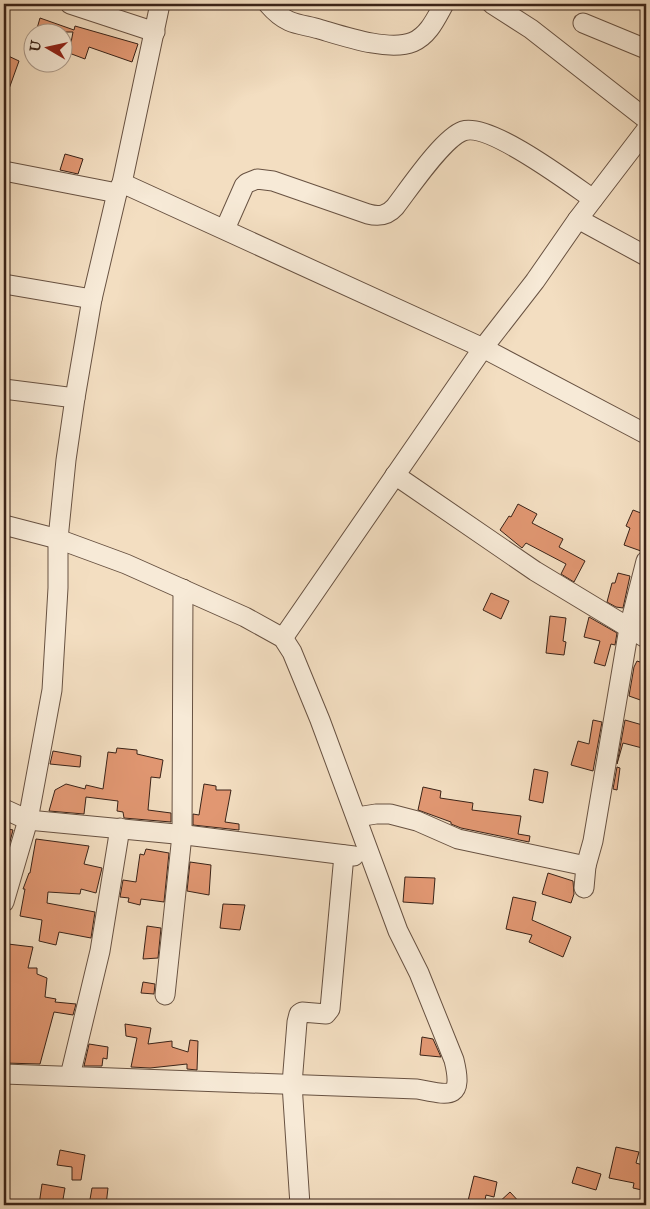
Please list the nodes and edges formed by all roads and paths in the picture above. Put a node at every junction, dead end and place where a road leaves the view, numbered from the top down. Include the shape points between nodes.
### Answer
1 (70, 4) edge
2 (160, 4) edge
3 (268, 4) edge
4 (444, 4) edge
5 (492, 4) edge
6 (583, 23) dead end
7 (155, 32) junction
8 (646, 49) edge
9 (646, 119) edge
10 (646, 130) edge
11 (4, 171) edge
12 (119, 188) junction
13 (593, 199) junction
14 (578, 219) junction
15 (225, 229) junction
16 (646, 256) edge
17 (4, 284) edge
18 (92, 299) junction
19 (484, 348) junction
20 (4, 389) edge
21 (75, 398) junction
22 (646, 434) edge
23 (395, 475) junction
24 (4, 525) edge
25 (58, 539) junction
26 (646, 562) edge
27 (183, 589) junction
28 (629, 628) junction
29 (283, 638) junction
30 (646, 638) edge
31 (4, 809) edge
32 (357, 817) junction
33 (28, 820) junction
34 (120, 828) junction
35 (182, 835) junction
36 (586, 866) junction
37 (584, 888) dead end
38 (4, 902) edge
39 (166, 995) dead end
40 (4, 1074) edge
41 (70, 1076) junction
42 (292, 1084) junction
43 (300, 1205) edge

1 - 7 street
2 - 7 street
3 - 4 street via 274,12 290,21 376,43 393,44 410,43 420,38
5 - 9 street via 531,29
6 - 8 street
7 - 12 street
10 - 13 street
11 - 12 street
12 - 15 street
12 - 18 street
13 - 14 street
13 - 15 street via 551,169 494,136 479,130 465,130 449,140 386,214 368,214 285,184 257,179 244,186
14 - 16 street
14 - 19 street
15 - 19 street
17 - 18 street
18 - 21 street
19 - 22 street
19 - 23 street
20 - 21 street
21 - 25 street
23 - 28 street via 520,561
23 - 29 street
24 - 25 street
25 - 27 street
25 - 33 street via 52,690
26 - 28 street
27 - 29 street
27 - 35 street
28 - 30 street
28 - 36 street
29 - 32 street via 292,652
31 - 33 street
32 - 36 street via 390,814 417,821 458,839
32 - 42 street via 398,931 419,973 454,1060 457,1084 450,1094 445,1094 417,1089
33 - 34 street
33 - 38 street
34 - 35 street
34 - 41 street via 100,951
35 - 39 street
35 - 42 street via 349,855 337,917 330,1007 326,1014 299,1014
36 - 37 street
40 - 41 street
41 - 42 street
42 - 43 street

